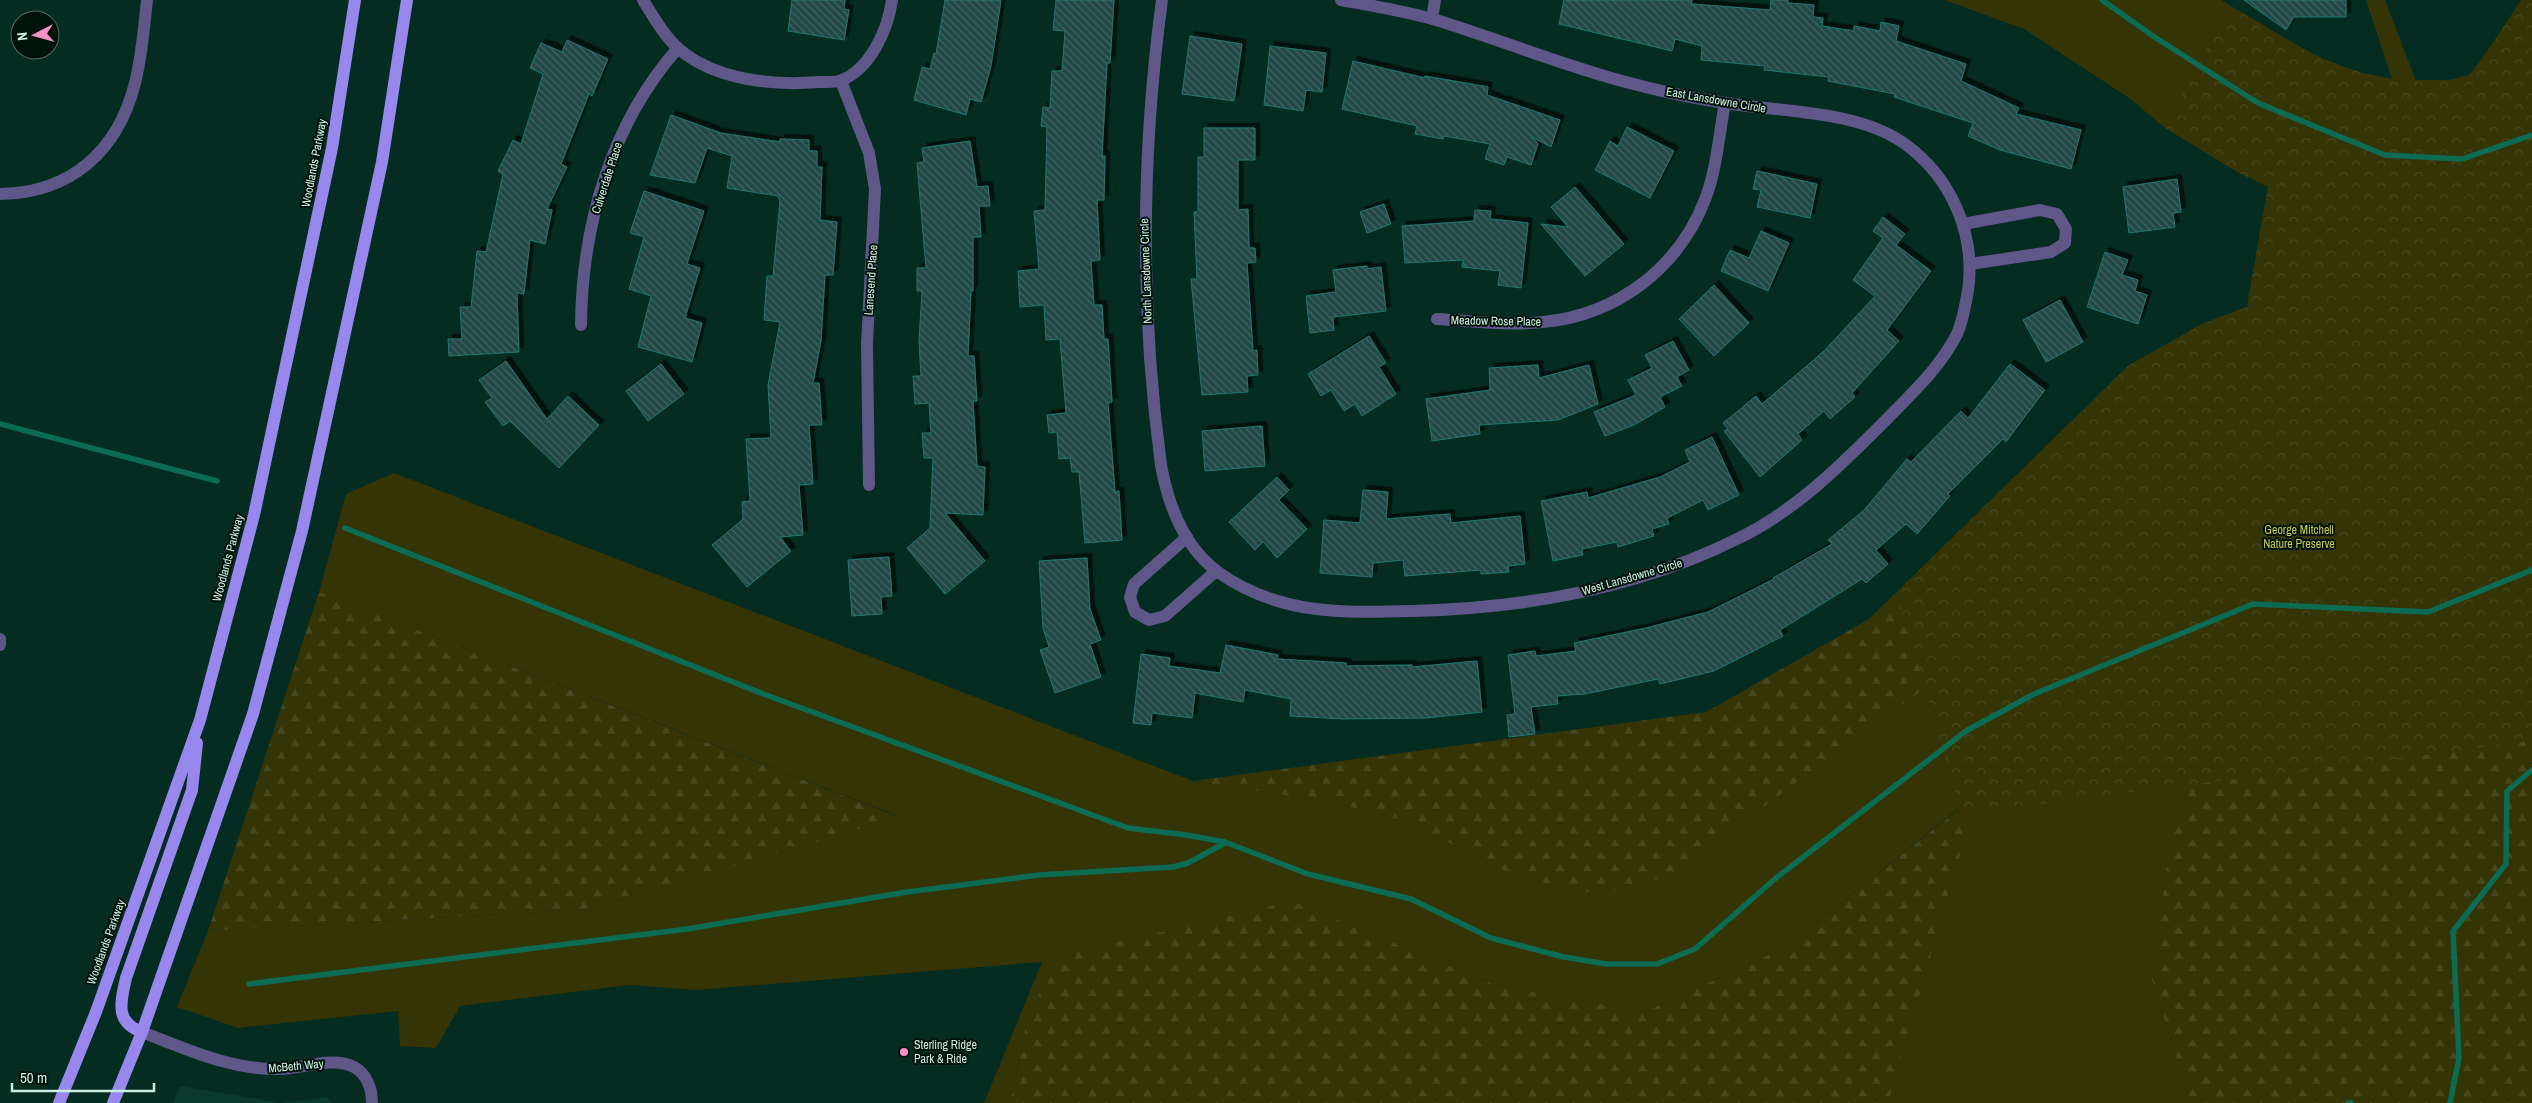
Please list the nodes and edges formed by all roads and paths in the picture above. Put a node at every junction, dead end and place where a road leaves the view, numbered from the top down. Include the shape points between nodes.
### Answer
1 (147, 0) edge
2 (355, 0) edge
3 (407, 0) edge
4 (643, 0) edge
5 (892, 0) edge
6 (1162, 0) edge
7 (1341, 0) edge
8 (1435, 0) edge
9 (1389, 4) edge
10 (1432, 19) junction
11 (678, 48) junction
12 (841, 81) junction
13 (1724, 103) junction
14 (0, 194) edge
15 (1963, 224) junction
16 (1968, 242) joint
17 (1970, 264) junction
18 (1437, 319) dead end
19 (581, 325) dead end
20 (869, 485) dead end
21 (1187, 537) junction
22 (1199, 554) joint
23 (1216, 571) junction
24 (0, 639) edge
25 (0, 646) edge
26 (200, 720) junction
27 (142, 1032) junction
28 (58, 1103) edge
29 (113, 1103) edge
30 (372, 1103) edge

1 - 14 street via 135,83 112,136 83,170 62,182 36,190
2 - 26 main road, Woodlands Parkway via 332,148 256,506
3 - 27 main road via 382,162 302,531 253,714
4 - 11 street
5 - 12 street via 884,34 862,66
6 - 21 street, North Lansdowne Circle via 1145,171 1147,318 1165,488
7 - 9 street, East Lansdowne Circle
8 - 10 street
9 - 10 street, East Lansdowne Circle
10 - 13 street, East Lansdowne Circle via 1619,80
11 - 12 street via 700,63 754,81 802,84
11 - 19 street, Culverdale Place via 633,109 606,176 586,250
12 - 20 street, Lanesend Place via 869,153 875,189 867,344
13 - 15 street, East Lansdowne Circle via 1856,122 1884,132 1906,144 1940,176
13 - 18 street, Meadow Rose Place via 1714,164 1695,223 1648,280 1599,310 1575,317 1543,322
15 - 16 street, East Lansdowne Circle
15 - 17 street via 2040,210 2057,214 2066,229 2065,244 2051,252
16 - 17 street, West Lansdowne Circle
17 - 23 street, West Lansdowne Circle via 1959,330 1944,357 1916,390 1804,496 1744,536 1703,556 1664,570 1564,596 1521,604 1429,611 1342,613 1318,610 1271,599
21 - 22 street, North Lansdowne Circle
21 - 23 street via 1134,584 1130,597 1135,612 1149,620 1165,616
22 - 23 street, West Lansdowne Circle
24 - 25 street
26 - 27 main road via 192,790 122,997 124,1020
26 - 28 main road, Woodlands Parkway via 96,1012
27 - 29 main road
27 - 30 street, McBeth Way via 189,1050 246,1066 282,1069 347,1064 367,1080

